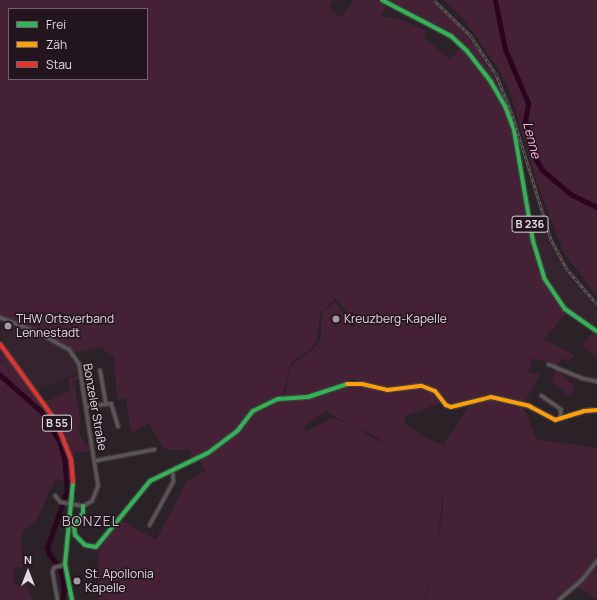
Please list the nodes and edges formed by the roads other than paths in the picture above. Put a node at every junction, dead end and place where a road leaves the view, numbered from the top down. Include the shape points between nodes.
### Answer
1 (382, 0) edge
2 (0, 317) edge
3 (596, 330) edge
4 (0, 344) edge
5 (548, 364) dead end
6 (100, 370) dead end
7 (597, 381) edge
8 (541, 395) dead end
9 (106, 403) junction
10 (88, 406) junction
11 (597, 410) edge
12 (560, 419) junction
13 (118, 426) dead end
14 (154, 449) dead end
15 (96, 460) junction
16 (172, 472) junction
17 (55, 496) dead end
18 (72, 504) junction
19 (83, 506) junction
20 (149, 525) dead end
21 (597, 560) edge
22 (62, 564) junction
23 (57, 600) edge
24 (72, 600) edge
25 (558, 600) edge

1 - 3 main road, B 236 via 433,24 455,39 484,72 501,98 518,146 532,236 542,272 550,289 565,308
2 - 10 street, Bonzeler Straße via 38,332 74,353 81,371
4 - 18 main road, B 55 via 49,409 62,433 72,466
5 - 7 street via 575,376
6 - 9 street
8 - 12 street via 561,409
9 - 10 street
9 - 13 street via 114,406
10 - 15 street, Bonzeler Straße
11 - 12 main road via 584,410
12 - 16 main road via 552,419 527,405 489,397 451,407 446,405 435,391 422,386 387,390 362,384 347,384 308,396 281,398 256,409 238,430 203,457
14 - 15 street
15 - 19 street, Bonzeler Straße via 97,491 92,501
16 - 19 main road via 147,484 96,547 85,545 75,535 74,526 83,513
16 - 20 street via 173,481
17 - 18 street via 65,503
18 - 19 street
18 - 22 main road, B 55
21 - 25 street via 581,580
22 - 23 street via 56,566 52,574
22 - 24 main road, B 55

